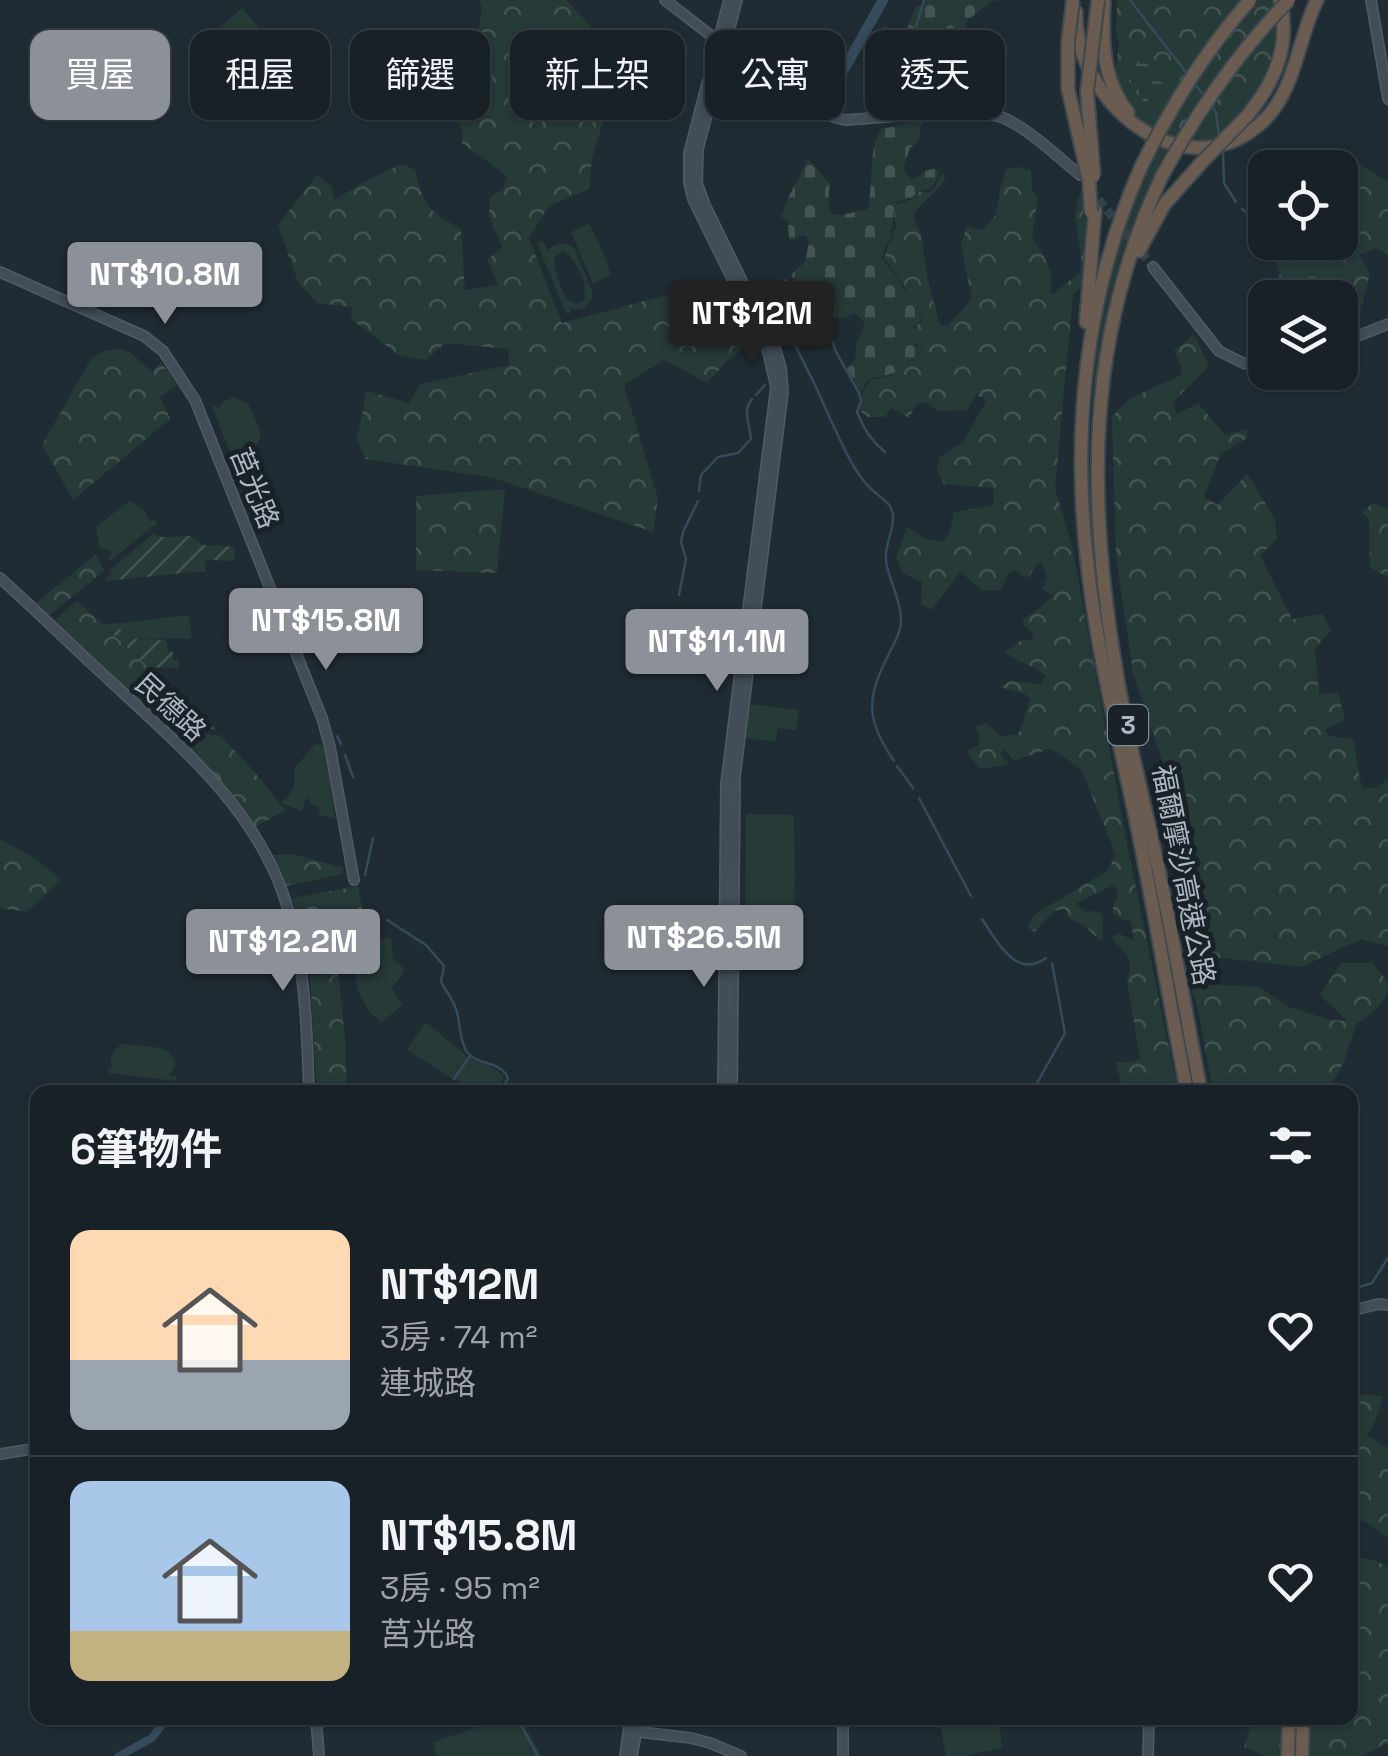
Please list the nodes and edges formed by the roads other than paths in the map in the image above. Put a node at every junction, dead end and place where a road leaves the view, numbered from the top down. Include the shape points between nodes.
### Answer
1 (665, 0) edge
2 (729, 0) edge
3 (737, 0) edge
4 (1074, 0) edge
5 (1101, 0) edge
6 (1250, 0) edge
7 (1280, 0) edge
8 (1288, 0) edge
9 (1317, 0) edge
10 (1371, 0) edge
11 (724, 30) edge
12 (726, 30) edge
13 (705, 32) edge
14 (1388, 99) edge
15 (705, 118) edge
16 (845, 120) edge
17 (1146, 131) junction
18 (1080, 175) dead end
19 (1093, 211) junction
20 (1153, 267) tunnel mouth
21 (0, 272) edge
22 (1388, 324) edge
23 (1358, 336) edge
24 (1106, 354) junction
25 (1086, 364) junction
26 (1248, 364) edge
27 (766, 505) junction
28 (0, 578) edge
29 (354, 880) dead end
30 (309, 1085) edge
31 (723, 1085) edge
32 (732, 1085) edge
33 (1185, 1085) edge
34 (1201, 1085) edge
35 (1388, 1304) edge
36 (1358, 1309) edge
37 (30, 1447) edge
38 (0, 1452) edge
39 (317, 1725) edge
40 (632, 1725) edge
41 (635, 1725) edge
42 (843, 1725) edge
43 (1149, 1725) edge
44 (1290, 1725) edge
45 (1303, 1725) edge
46 (319, 1756) edge
47 (629, 1756) edge
48 (741, 1756) edge
49 (844, 1756) edge
50 (1148, 1756) edge
51 (1288, 1756) edge
52 (1302, 1756) edge

1 - 13 street
2 - 11 street
3 - 12 street
4 - 17 highway, bridge via 1086,68 1120,114
4 - 19 highway, bridge via 1068,89
5 - 17 highway via 1109,78 1121,104
5 - 19 highway, bridge via 1087,91
6 - 25 highway, 福爾摩沙高速公路 / 3, bridge via 1188,80 1141,167 1115,233
7 - 24 highway, bridge via 1284,30 1271,83 1164,205 1136,257
8 - 24 highway, 福爾摩沙高速公路 / 3, bridge via 1208,98 1162,176 1124,274
9 - 17 highway via 1278,104 1248,134 1198,148
10 - 14 street
15 - 27 street via 697,183 781,368
16 - 18 street via 1001,117
19 - 25 highway
20 - 26 street via 1219,352
21 - 29 street, 莒光路 via 144,336 187,385 322,718
22 - 23 street
24 - 34 highway, 福爾摩沙高速公路 / 3 via 1096,446 1101,563 1117,677
25 - 33 highway, 福爾摩沙高速公路 / 3 via 1080,436 1088,569
27 - 31 street via 726,784
27 - 32 street via 736,776
28 - 30 street, 民德路 via 193,758 248,822 282,892 302,980
35 - 36 street
37 - 38 street
39 - 46 street
40 - 47 street
41 - 48 street via 640,1732 710,1743
42 - 49 street
43 - 50 street
44 - 51 highway
45 - 52 highway

